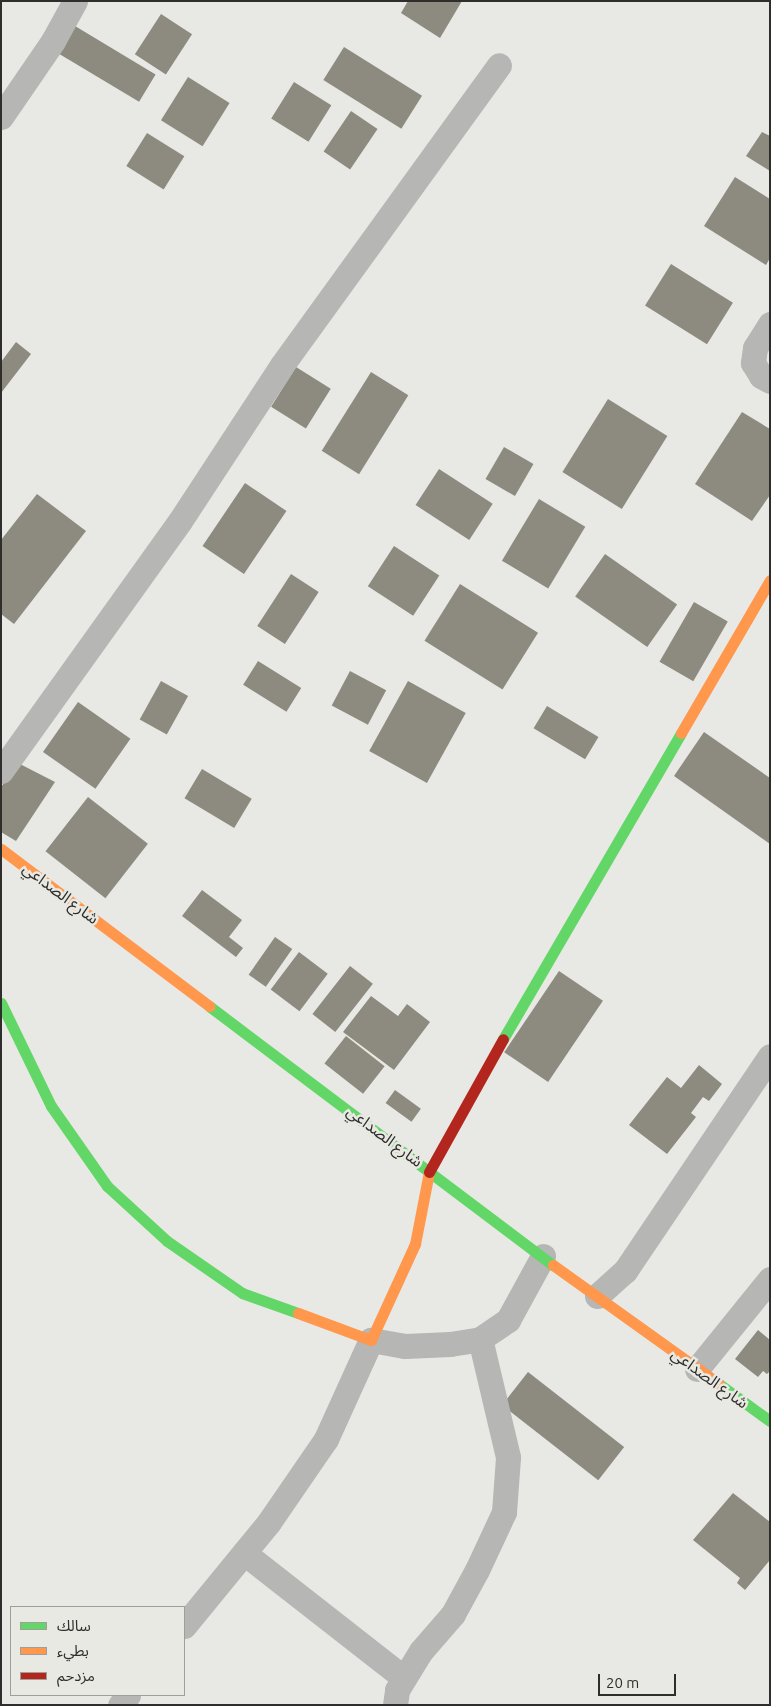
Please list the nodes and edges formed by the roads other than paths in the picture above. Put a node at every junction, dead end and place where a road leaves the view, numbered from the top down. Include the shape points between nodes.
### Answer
1 (75, 1) edge
2 (498, 65) dead end
3 (1, 117) edge
4 (770, 324) edge
5 (770, 382) edge
6 (770, 580) edge
7 (1, 771) edge
8 (1, 849) edge
9 (1, 1003) edge
10 (770, 1056) edge
11 (430, 1170) junction
12 (543, 1256) junction
13 (770, 1279) edge
14 (597, 1296) junction
15 (480, 1339) junction
16 (371, 1340) junction
17 (698, 1369) junction
18 (770, 1421) edge
19 (244, 1553) junction
20 (185, 1625) edge
21 (404, 1678) junction
22 (395, 1705) edge

1 - 3 street via 53,41
2 - 7 street via 282,365 180,521
4 - 5 street via 755,348 753,364
6 - 11 street via 544,966
8 - 11 street, شارع الصداعي
9 - 16 street via 51,1106 107,1186 167,1241 242,1292
10 - 14 street via 625,1271
11 - 12 street, شارع الصداعي
11 - 16 street via 415,1244
12 - 14 street, شارع الصداعي
12 - 15 street via 508,1320
13 - 17 street
14 - 17 street, شارع الصداعي
15 - 16 street via 404,1346
15 - 21 street via 508,1457 504,1512 453,1614 421,1651
16 - 19 street via 326,1439
17 - 18 street, شارع الصداعي
19 - 20 street
19 - 21 street
21 - 22 street via 396,1690

